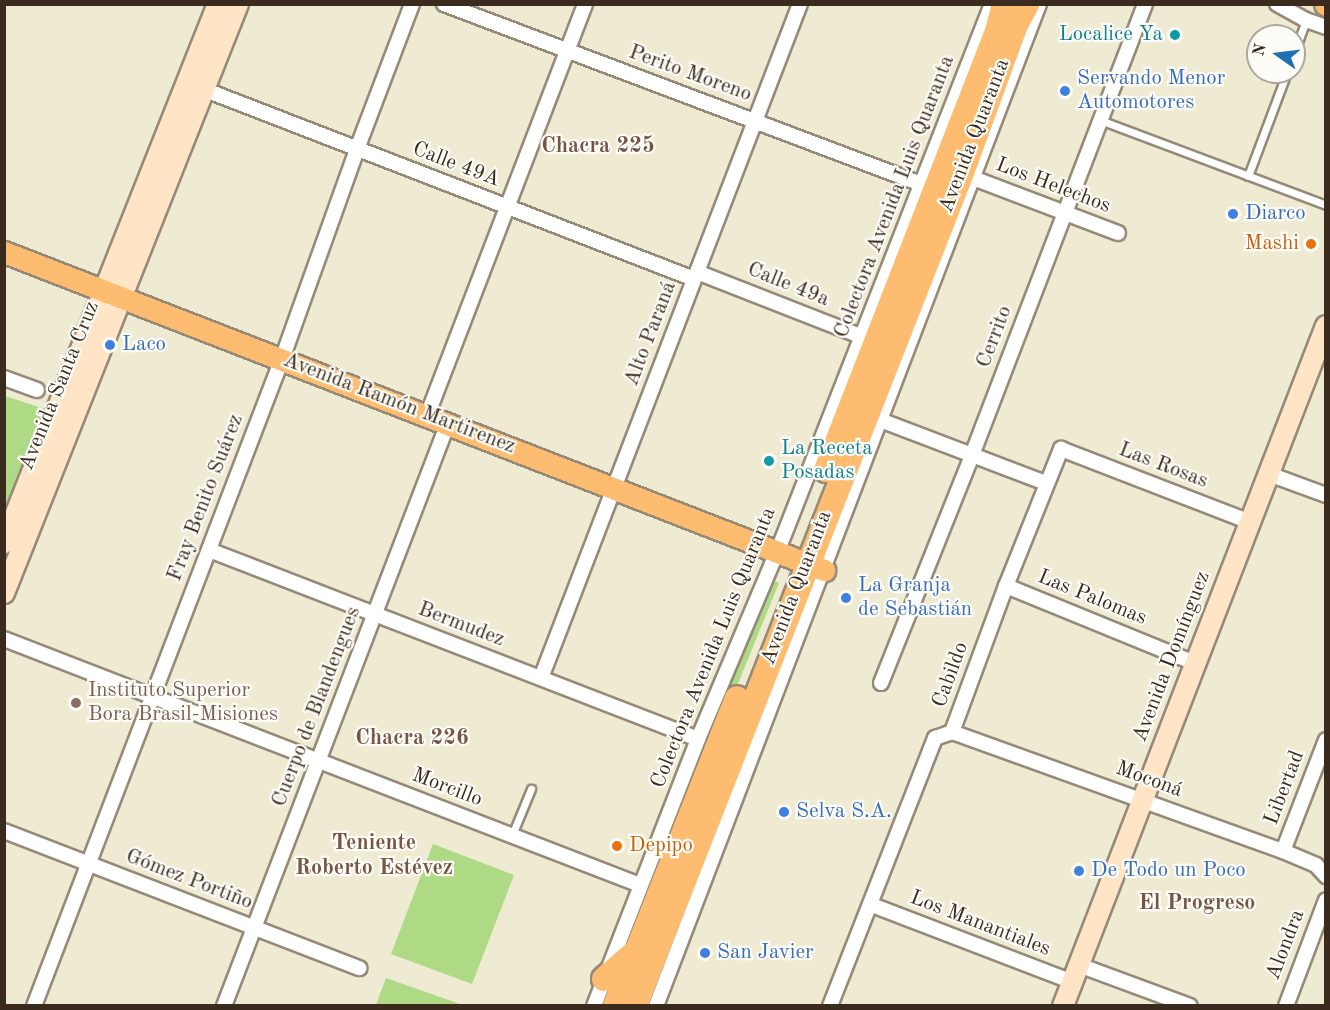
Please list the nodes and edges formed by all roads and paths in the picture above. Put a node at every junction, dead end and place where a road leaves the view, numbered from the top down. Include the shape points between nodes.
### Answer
1 (238, 4) edge
2 (412, 4) edge
3 (444, 4) edge
4 (585, 4) edge
5 (800, 4) edge
6 (992, 4) edge
7 (1004, 4) edge
8 (1027, 4) edge
9 (1039, 4) edge
10 (1145, 4) edge
11 (1277, 4) edge
12 (215, 5) edge
13 (1306, 20) junction
14 (1305, 24) edge
15 (1326, 27) edge
16 (567, 51) junction
17 (971, 79) junction
18 (1282, 84) edge
19 (203, 89) junction
20 (756, 120) junction
21 (1100, 120) junction
22 (357, 149) junction
23 (968, 176) junction
24 (1248, 176) junction
25 (921, 184) junction
26 (1326, 205) edge
27 (507, 207) junction
28 (1065, 213) junction
29 (1118, 233) dead end
30 (4, 252) edge
31 (696, 275) junction
32 (112, 294) junction
33 (1326, 326) edge
34 (863, 337) junction
35 (282, 359) junction
36 (8, 383) edge
37 (37, 390) dead end
38 (427, 416) junction
39 (880, 420) junction
40 (448, 423) junction
41 (1061, 448) joint
42 (972, 455) junction
43 (1269, 474) junction
44 (1046, 483) junction
45 (614, 488) junction
46 (1326, 495) edge
47 (1250, 522) junction
48 (4, 543) edge
49 (209, 550) junction
50 (800, 560) junction
51 (1006, 586) junction
52 (4, 593) edge
53 (375, 614) junction
54 (4, 639) edge
55 (1196, 663) junction
56 (541, 678) junction
57 (881, 683) dead end
58 (153, 697) junction
59 (952, 732) junction
60 (698, 739) junction
61 (1326, 740) edge
62 (319, 761) junction
63 (531, 789) dead end
64 (1142, 801) junction
65 (4, 831) edge
66 (512, 836) junction
67 (1283, 851) junction
68 (89, 863) junction
69 (1326, 876) edge
70 (639, 885) junction
71 (1326, 900) edge
72 (872, 905) junction
73 (254, 928) junction
74 (636, 951) junction
75 (359, 968) dead end
76 (1076, 973) junction
77 (604, 978) junction
78 (34, 1005) edge
79 (225, 1005) edge
80 (594, 1005) edge
81 (615, 1005) edge
82 (635, 1005) edge
83 (656, 1005) edge
84 (830, 1005) edge
85 (1064, 1005) edge
86 (1190, 1005) edge
87 (1286, 1005) edge

1 - 19 main road
2 - 22 street, Fray Benito Suárez
3 - 16 street, Perito Moreno
4 - 16 street
5 - 20 street, Alto Paraná
6 - 17 street, Colectora Avenida Luis Quaranta
7 - 17 highway, Avenida Quaranta via 997,32
8 - 23 highway, Avenida Quaranta via 1016,25
9 - 23 street, Colectora Avenida Luis Quaranta
10 - 21 street, Cerrito
11 - 13 street
12 - 32 main road
13 - 14 lane
13 - 15 street
16 - 20 street, Perito Moreno
16 - 27 street
17 - 25 street, Colectora Avenida Luis Quaranta
17 - 50 highway, Avenida Quaranta
18 - 24 lane
19 - 22 street, Calle 49A
19 - 32 main road
20 - 25 street, Perito Moreno
20 - 31 street, Alto Paraná
21 - 24 lane
21 - 28 street, Cerrito
22 - 27 street, Calle 49A
22 - 35 street, Fray Benito Suárez
23 - 28 street, Los Helechos
23 - 39 street, Colectora Avenida Luis Quaranta
23 - 50 highway, Avenida Quaranta
24 - 26 lane
25 - 34 street, Colectora Avenida Luis Quaranta
27 - 31 street, Calle 49A
27 - 38 street
28 - 29 street, Los Helechos
28 - 42 street, Cerrito
30 - 32 main road, Avenida Ramón Martirenez
31 - 34 street, Calle 49a
31 - 45 street, Alto Paraná
32 - 35 main road, Avenida Ramón Martirenez
32 - 48 main road, Avenida Santa Cruz
32 - 52 main road, Avenida Santa Cruz
33 - 43 main road, Avenida Domínguez
34 - 50 street, Colectora Avenida Luis Quaranta
35 - 38 main road, Avenida Ramón Martirenez
35 - 49 street, Fray Benito Suárez
36 - 37 street
38 - 40 main road, Avenida Ramón Martirenez
39 - 42 street
39 - 50 street, Colectora Avenida Luis Quaranta
40 - 45 main road, Avenida Ramón Martirenez
40 - 53 street, Cuerpo de Blandengues
41 - 44 street, Cabildo
41 - 47 street, Las Rosas
42 - 44 street
42 - 57 street, Cerrito
43 - 46 street
43 - 47 main road, Avenida Domínguez
44 - 51 street, Cabildo
45 - 50 main road, Avenida Ramón Martirenez
45 - 56 street, Alto Paraná
47 - 55 main road, Avenida Domínguez
49 - 53 street, Bermudez
49 - 58 street, Fray Benito Suárez
50 - 60 street, Colectora Avenida Luis Quaranta
50 - 74 highway, Avenida Quaranta
50 - 82 highway, Avenida Quaranta
50 - 83 street, Colectora Avenida Luis Quaranta
51 - 55 street, Las Palomas
51 - 59 street, Cabildo
53 - 56 street, Bermudez
53 - 62 street, Cuerpo de Blandengues
54 - 58 street, Morcillo
55 - 64 main road, Avenida Domínguez
56 - 60 street, Bermudez
58 - 62 street, Morcillo
58 - 68 street, Fray Benito Suárez
59 - 64 street, Moconá
59 - 72 street, Cabildo via 935,738
60 - 70 street, Colectora Avenida Luis Quaranta
61 - 67 street, Libertad
62 - 66 street, Morcillo
62 - 73 street, Cuerpo de Blandengues
63 - 66 lane
64 - 67 street, Moconá
64 - 76 main road, Avenida Domínguez
65 - 68 street, Gómez Portiño
66 - 70 street, Morcillo
67 - 69 street, Moconá via 1316,865
68 - 73 street, Gómez Portiño
68 - 78 street, Fray Benito Suárez
70 - 77 street, Colectora Avenida Luis Quaranta
71 - 87 street, Alondra
72 - 76 street, Los Manantiales
72 - 84 street, Cabildo
73 - 75 street, Gómez Portiño
73 - 79 street, Cuerpo de Blandengues
74 - 77 highway
74 - 81 highway, Avenida Quaranta
76 - 85 main road, Avenida Domínguez
76 - 86 street, Los Manantiales
77 - 80 street, Colectora Avenida Luis Quaranta

